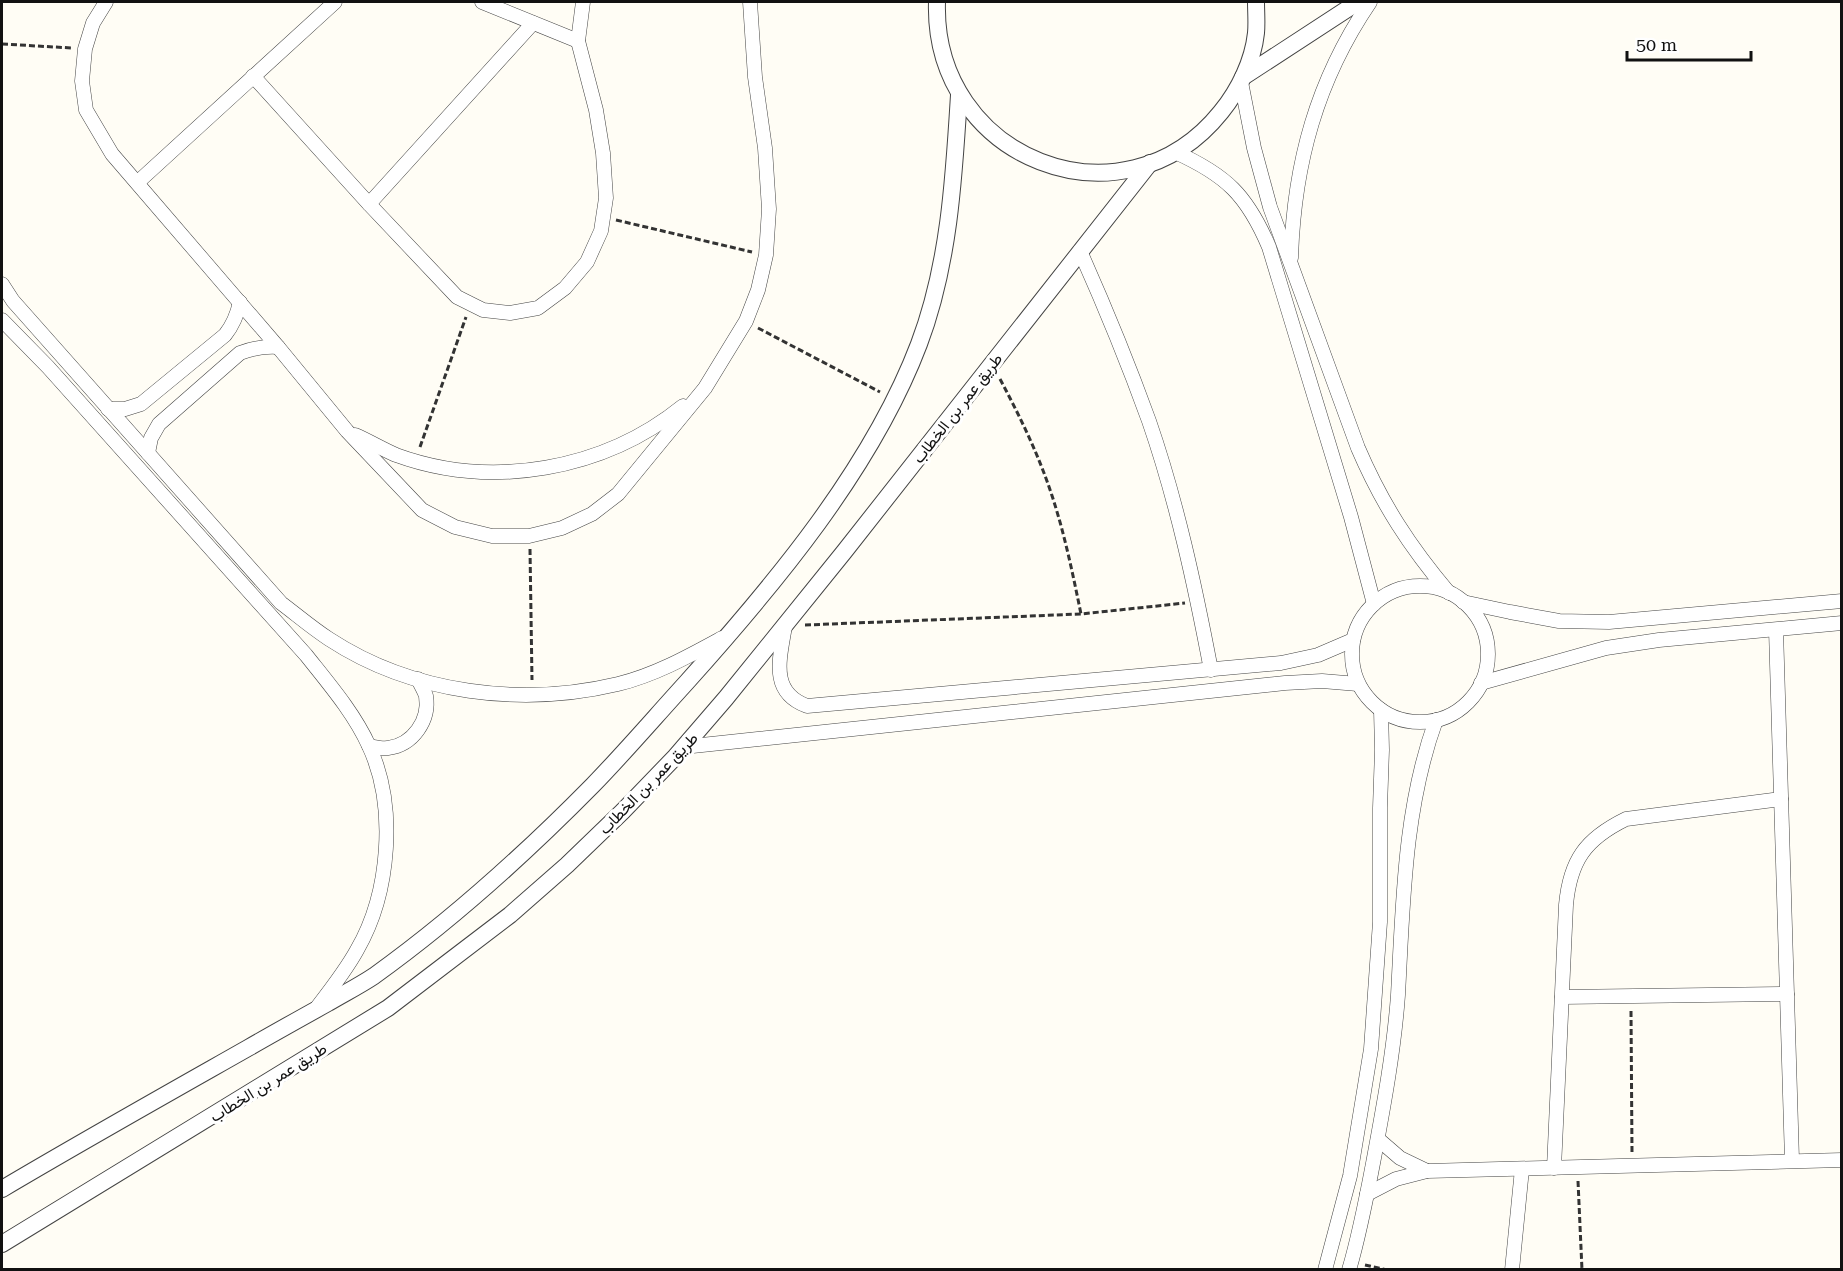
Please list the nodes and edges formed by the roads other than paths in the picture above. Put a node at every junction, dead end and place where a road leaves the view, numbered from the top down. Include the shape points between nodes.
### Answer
1 (106, 2) edge
2 (335, 2) edge
3 (482, 2) edge
4 (583, 2) edge
5 (750, 2) edge
6 (937, 2) edge
7 (1256, 2) edge
8 (1358, 2) edge
9 (1370, 2) edge
10 (533, 23) junction
11 (578, 41) junction
12 (253, 76) junction
13 (1242, 79) junction
14 (959, 95) junction
15 (1175, 152) junction
16 (1150, 163) junction
17 (138, 182) junction
18 (369, 204) junction
19 (1080, 251) junction
20 (1291, 263) junction
21 (2, 285) edge
22 (240, 302) junction
23 (2, 320) edge
24 (278, 347) junction
25 (705, 388) junction
26 (108, 409) junction
27 (347, 431) junction
28 (148, 453) junction
29 (1449, 593) junction
30 (1842, 601) edge
31 (1463, 602) junction
32 (1374, 604) junction
33 (1842, 623) edge
34 (785, 626) junction
35 (1776, 630) junction
36 (729, 634) junction
37 (1353, 640) junction
38 (1211, 670) junction
39 (417, 679) junction
40 (1481, 683) junction
41 (1358, 684) junction
42 (1381, 710) junction
43 (1436, 720) junction
44 (369, 746) junction
45 (683, 747) junction
46 (1781, 799) junction
47 (1787, 994) junction
48 (1562, 997) junction
49 (315, 1010) junction
50 (1378, 1139) junction
51 (1792, 1160) junction
52 (1842, 1160) edge
53 (1554, 1168) junction
54 (1522, 1169) junction
55 (1428, 1171) junction
56 (2, 1189) edge
57 (1367, 1194) junction
58 (2, 1244) edge
59 (1350, 1266) edge
60 (1325, 1269) edge
61 (1512, 1269) edge

1 - 17 street via 93,23 85,49 82,81 86,110 112,154
2 - 12 street
3 - 10 street
4 - 11 street
5 - 25 street via 769,209 766,255 746,321
6 - 14 street via 940,47
7 - 13 street via 1256,35
8 - 13 street
9 - 20 street via 1336,59 1306,138 1292,221
10 - 11 street
10 - 18 street
11 - 18 street via 596,110 606,198 601,231 587,262 565,288 538,308 510,313 483,310 458,297
12 - 17 street
12 - 18 street
13 - 15 street via 1214,122
13 - 20 street via 1261,178
14 - 16 street via 981,124 1009,147 1042,163 1078,171 1114,171
14 - 36 street via 942,263 921,340 895,400 868,447 824,513
15 - 16 street
15 - 32 street via 1222,177 1258,221 1344,494
16 - 19 street, طريق عمر بن الخطاب
17 - 22 street
19 - 34 street, طريق عمر بن الخطاب
19 - 38 street via 1149,423 1176,512
20 - 29 street via 1371,480 1406,539
21 - 26 street
22 - 24 street
22 - 26 street via 238,314 225,335 155,394 141,404
23 - 44 street via 306,656 341,699
24 - 27 street
24 - 28 street via 265,346 240,353 159,424
25 - 27 street via 662,423 613,449 560,466 505,473 450,469 415,460
25 - 27 street via 618,494 592,514 562,528 530,536 492,536 464,530 422,510
26 - 28 street
28 - 39 street via 281,603 329,639 383,667
29 - 31 street
29 - 32 street via 1410,586 1385,595
30 - 31 street via 1609,622 1559,621
31 - 40 street via 1474,612 1486,639 1488,654
32 - 37 street
33 - 35 street
34 - 38 street via 780,663 782,685 796,702 807,706
34 - 45 street, طريق عمر بن الخطاب
35 - 40 street via 1606,648
35 - 46 street
36 - 39 street via 676,663 619,683 560,694 500,694
36 - 49 street via 594,784 510,864 426,937 370,979
37 - 38 street via 1300,660
37 - 41 street via 1353,670
39 - 44 street via 426,695 426,713 419,730 405,743 388,748
40 - 43 street via 1463,707
41 - 42 street
41 - 45 street via 1286,683
42 - 43 street via 1407,721
42 - 60 street via 1380,922 1371,1049 1350,1176
43 - 50 street via 1418,781 1410,834 1398,997
44 - 49 street via 386,814 382,883 358,949
45 - 58 street, طريق عمر بن الخطاب via 567,865 492,929 388,1008
46 - 47 street
46 - 48 street via 1626,819 1588,843 1568,883
47 - 48 street
47 - 51 street
48 - 53 street
49 - 56 street
50 - 55 street via 1401,1158
50 - 57 street
51 - 52 street
51 - 53 street
53 - 54 street
54 - 55 street
54 - 61 street
55 - 57 street via 1396,1179
57 - 59 street

